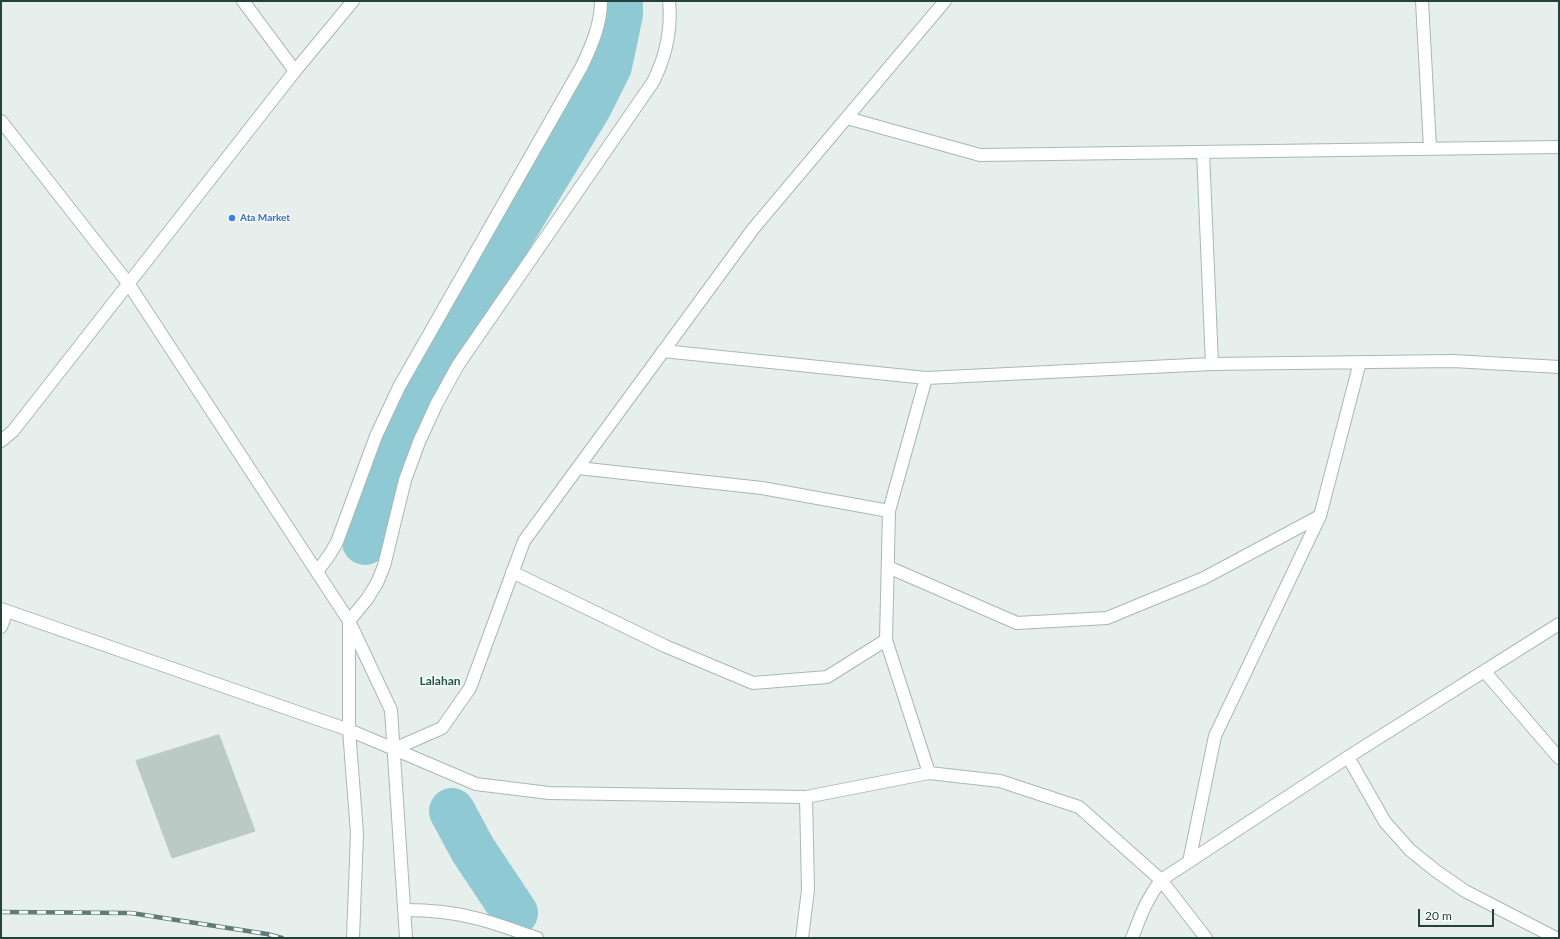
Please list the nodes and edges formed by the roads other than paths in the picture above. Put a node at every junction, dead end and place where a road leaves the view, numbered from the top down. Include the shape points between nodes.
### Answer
1 (243, 1) edge
2 (353, 1) edge
3 (601, 1) edge
4 (669, 1) edge
5 (945, 1) edge
6 (1422, 1) edge
7 (295, 71) junction
8 (847, 118) junction
9 (1, 121) edge
10 (1559, 146) edge
11 (1430, 148) junction
12 (1203, 152) junction
13 (128, 283) junction
14 (663, 351) junction
15 (1360, 362) junction
16 (1212, 364) junction
17 (1559, 366) edge
18 (926, 378) junction
19 (1, 441) edge
20 (578, 468) junction
21 (889, 510) junction
22 (1320, 516) junction
23 (888, 567) junction
24 (316, 572) junction
25 (512, 572) junction
26 (4, 610) edge
27 (349, 621) junction
28 (1559, 624) edge
29 (1, 627) edge
30 (886, 640) junction
31 (1485, 672) junction
32 (349, 730) junction
33 (394, 749) junction
34 (1348, 757) junction
35 (1559, 758) edge
36 (929, 773) junction
37 (806, 797) junction
38 (1189, 862) junction
39 (1161, 880) junction
40 (405, 910) junction
41 (353, 938) edge
42 (406, 938) edge
43 (536, 938) edge
44 (802, 938) edge
45 (1132, 938) edge
46 (1206, 938) edge
47 (1556, 938) edge

1 - 7 street
2 - 7 street
3 - 24 street via 598,26 586,59 399,387 373,443 343,529 330,554
4 - 27 street via 670,33 661,66 653,82 458,365 419,442 405,480 384,566 377,583 368,599
5 - 8 street
6 - 11 street
7 - 13 street
8 - 12 street via 980,155
8 - 14 street via 753,229
9 - 13 street
10 - 11 street
11 - 12 street
12 - 16 street
13 - 19 street via 13,431
13 - 24 street
14 - 18 street
14 - 20 street
15 - 16 street
15 - 17 street via 1453,361
15 - 22 street
16 - 18 street
18 - 21 street
20 - 21 street via 762,488
20 - 25 street via 524,542
21 - 23 street
22 - 23 street via 1204,578 1107,618 1016,623
22 - 38 street via 1215,736
23 - 30 street
24 - 27 street
25 - 30 street via 665,646 753,683 827,677
25 - 33 street via 470,688 442,728
26 - 29 street
26 - 32 street
27 - 32 street
27 - 33 street via 391,710
28 - 31 street
30 - 36 street
31 - 34 street
31 - 35 street
32 - 33 street
32 - 41 street via 357,833
33 - 37 street via 476,784 549,793
33 - 40 street
34 - 38 street
34 - 47 street via 1385,822 1410,850 1465,891
36 - 37 street
36 - 39 street via 1000,781 1079,807
37 - 44 street via 808,890
38 - 39 street
39 - 45 street via 1144,905
39 - 46 street
40 - 42 street
40 - 43 street via 429,910 477,918

